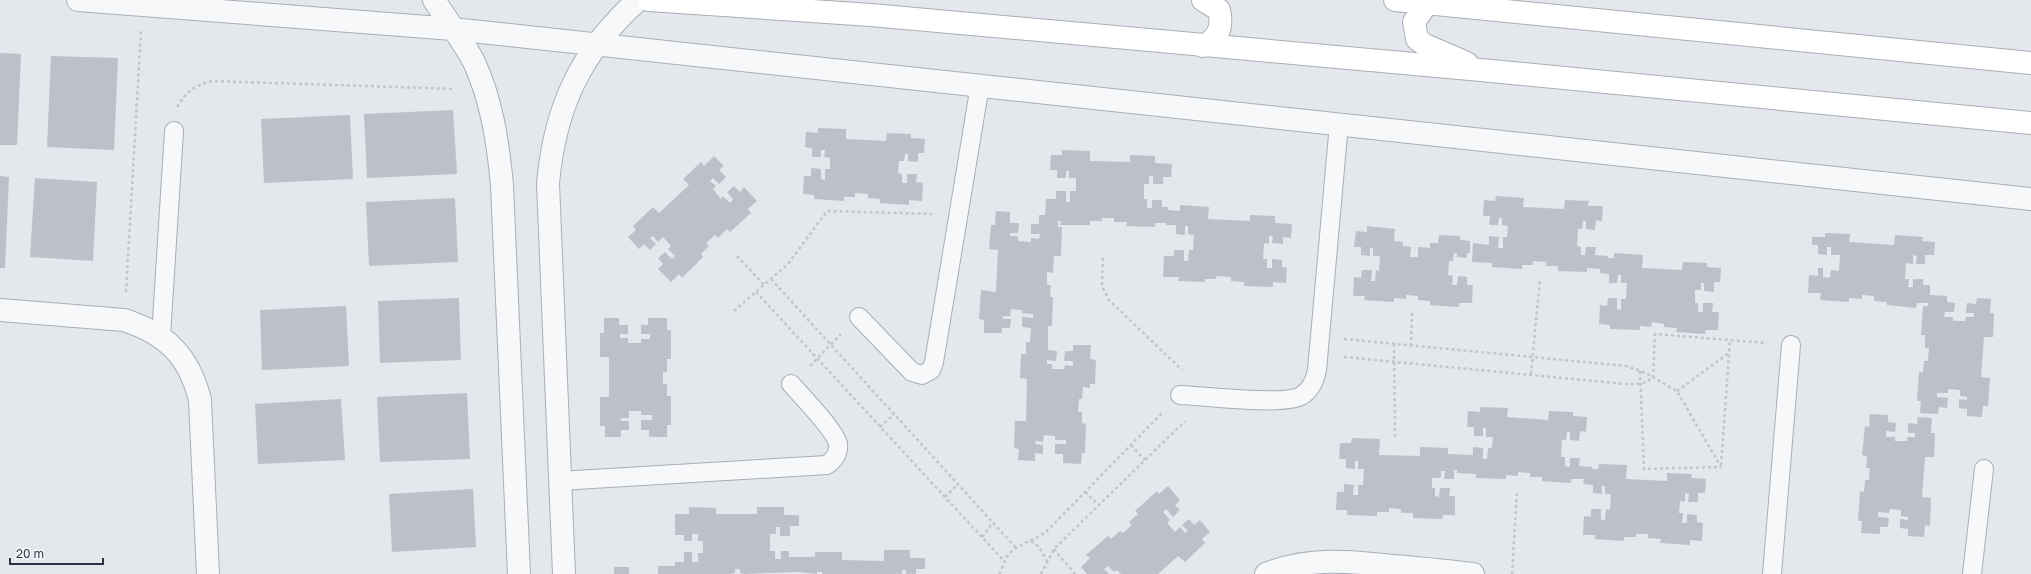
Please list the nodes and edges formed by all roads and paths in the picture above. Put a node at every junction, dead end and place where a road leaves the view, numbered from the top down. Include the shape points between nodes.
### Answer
1 (78, 0) edge
2 (434, 0) edge
3 (638, 0) edge
4 (649, 0) edge
5 (1203, 0) edge
6 (1395, 0) edge
7 (1428, 2) junction
8 (143, 5) junction
9 (452, 29) junction
10 (596, 44) junction
11 (1203, 46) junction
12 (2031, 63) edge
13 (1481, 70) junction
14 (980, 85) junction
15 (486, 90) junction
16 (2031, 123) edge
17 (1339, 124) junction
18 (174, 131) joint
19 (2031, 199) edge
20 (959, 215) junction
21 (737, 256) dead end
22 (1103, 258) dead end
23 (771, 279) junction
24 (1540, 279) dead end
25 (764, 285) junction
26 (756, 292) junction
27 (0, 310) edge
28 (734, 311) dead end
29 (1412, 311) dead end
30 (859, 317) joint
31 (124, 320) junction
32 (161, 336) junction
33 (1320, 337) junction
34 (1730, 340) junction
35 (1394, 344) junction
36 (831, 345) junction
37 (1791, 345) joint
38 (1411, 346) junction
39 (1729, 353) junction
40 (1319, 355) junction
41 (1532, 358) junction
42 (817, 359) junction
43 (1394, 362) junction
44 (1640, 371) junction
45 (1531, 374) junction
46 (1653, 378) junction
47 (791, 384) joint
48 (1641, 384) junction
49 (1677, 391) junction
50 (1180, 395) joint
51 (1210, 396) junction
52 (894, 414) junction
53 (880, 427) junction
54 (1395, 437) dead end
55 (1131, 445) junction
56 (1145, 460) junction
57 (1721, 466) junction
58 (1984, 469) dead end
59 (559, 481) junction
60 (958, 484) junction
61 (1517, 490) dead end
62 (1085, 492) junction
63 (945, 497) junction
64 (1099, 505) junction
65 (993, 522) junction
66 (982, 537) junction
67 (1031, 541) junction
68 (1016, 548) junction
69 (1054, 549) junction
70 (1004, 561) junction
71 (1048, 561) junction
72 (1002, 570) junction
73 (1043, 573) edge
74 (208, 574) edge
75 (518, 574) edge
76 (564, 574) edge
77 (999, 574) edge
78 (1004, 574) edge
79 (1075, 574) edge
80 (1266, 574) edge
81 (1473, 574) edge
82 (1512, 574) edge
83 (1772, 574) edge
84 (1972, 574) edge

1 - 8 street
2 - 9 street
3 - 10 street via 616,20
4 - 11 street via 871,15
5 - 11 street via 1219,10 1222,20 1213,41
6 - 7 street
7 - 12 street
7 - 13 street via 1414,22 1417,39
8 - 9 street
8 - 31 path
9 - 10 street
9 - 15 street via 473,61
10 - 14 street
10 - 59 street via 566,97 552,147 548,183
11 - 13 street
13 - 16 street
14 - 17 street
14 - 20 lane
15 - 18 path via 212,81 201,84 183,97 175,113
15 - 75 street via 496,137 502,185
17 - 19 street
17 - 33 lane
18 - 32 lane
20 - 23 path via 827,211 788,264
20 - 30 lane via 931,370 922,375 912,372
21 - 25 path
22 - 51 path via 1102,286 1109,300
23 - 25 path
23 - 36 path
24 - 41 path
25 - 26 path
26 - 28 path
26 - 42 path
27 - 31 street
29 - 38 path
30 - 36 path
31 - 32 street via 144,326
32 - 74 street via 176,349 188,365 196,382 200,400
33 - 35 path
33 - 40 lane
34 - 37 path
34 - 39 path
34 - 46 path via 1655,334
35 - 38 path
35 - 43 path
36 - 42 path
36 - 52 path
37 - 83 lane
38 - 41 path
39 - 49 path
39 - 57 path
40 - 43 path
40 - 51 lane via 1315,380 1310,389 1293,399 1284,401
41 - 44 path via 1626,366
41 - 45 path
42 - 47 path
42 - 53 path
43 - 45 path
43 - 54 path
44 - 46 path
44 - 48 path
45 - 48 path
46 - 48 path
46 - 49 path
47 - 59 lane via 836,438 836,456 827,465
48 - 57 path via 1644,469
49 - 57 path
50 - 51 lane
50 - 55 path
51 - 56 path
52 - 53 path
52 - 60 path
53 - 63 path
55 - 56 path
55 - 62 path
56 - 64 path
58 - 84 lane
59 - 76 street
60 - 63 path
60 - 65 path
61 - 82 path
62 - 64 path
62 - 67 path via 1047,530
63 - 66 path
64 - 69 path
65 - 66 path
65 - 68 path
66 - 70 path
67 - 68 path
67 - 71 path via 1039,546
68 - 70 path
69 - 71 path
69 - 79 path
70 - 72 path
71 - 73 path
72 - 77 path
72 - 78 path
80 - 81 street via 1311,562 1344,560

